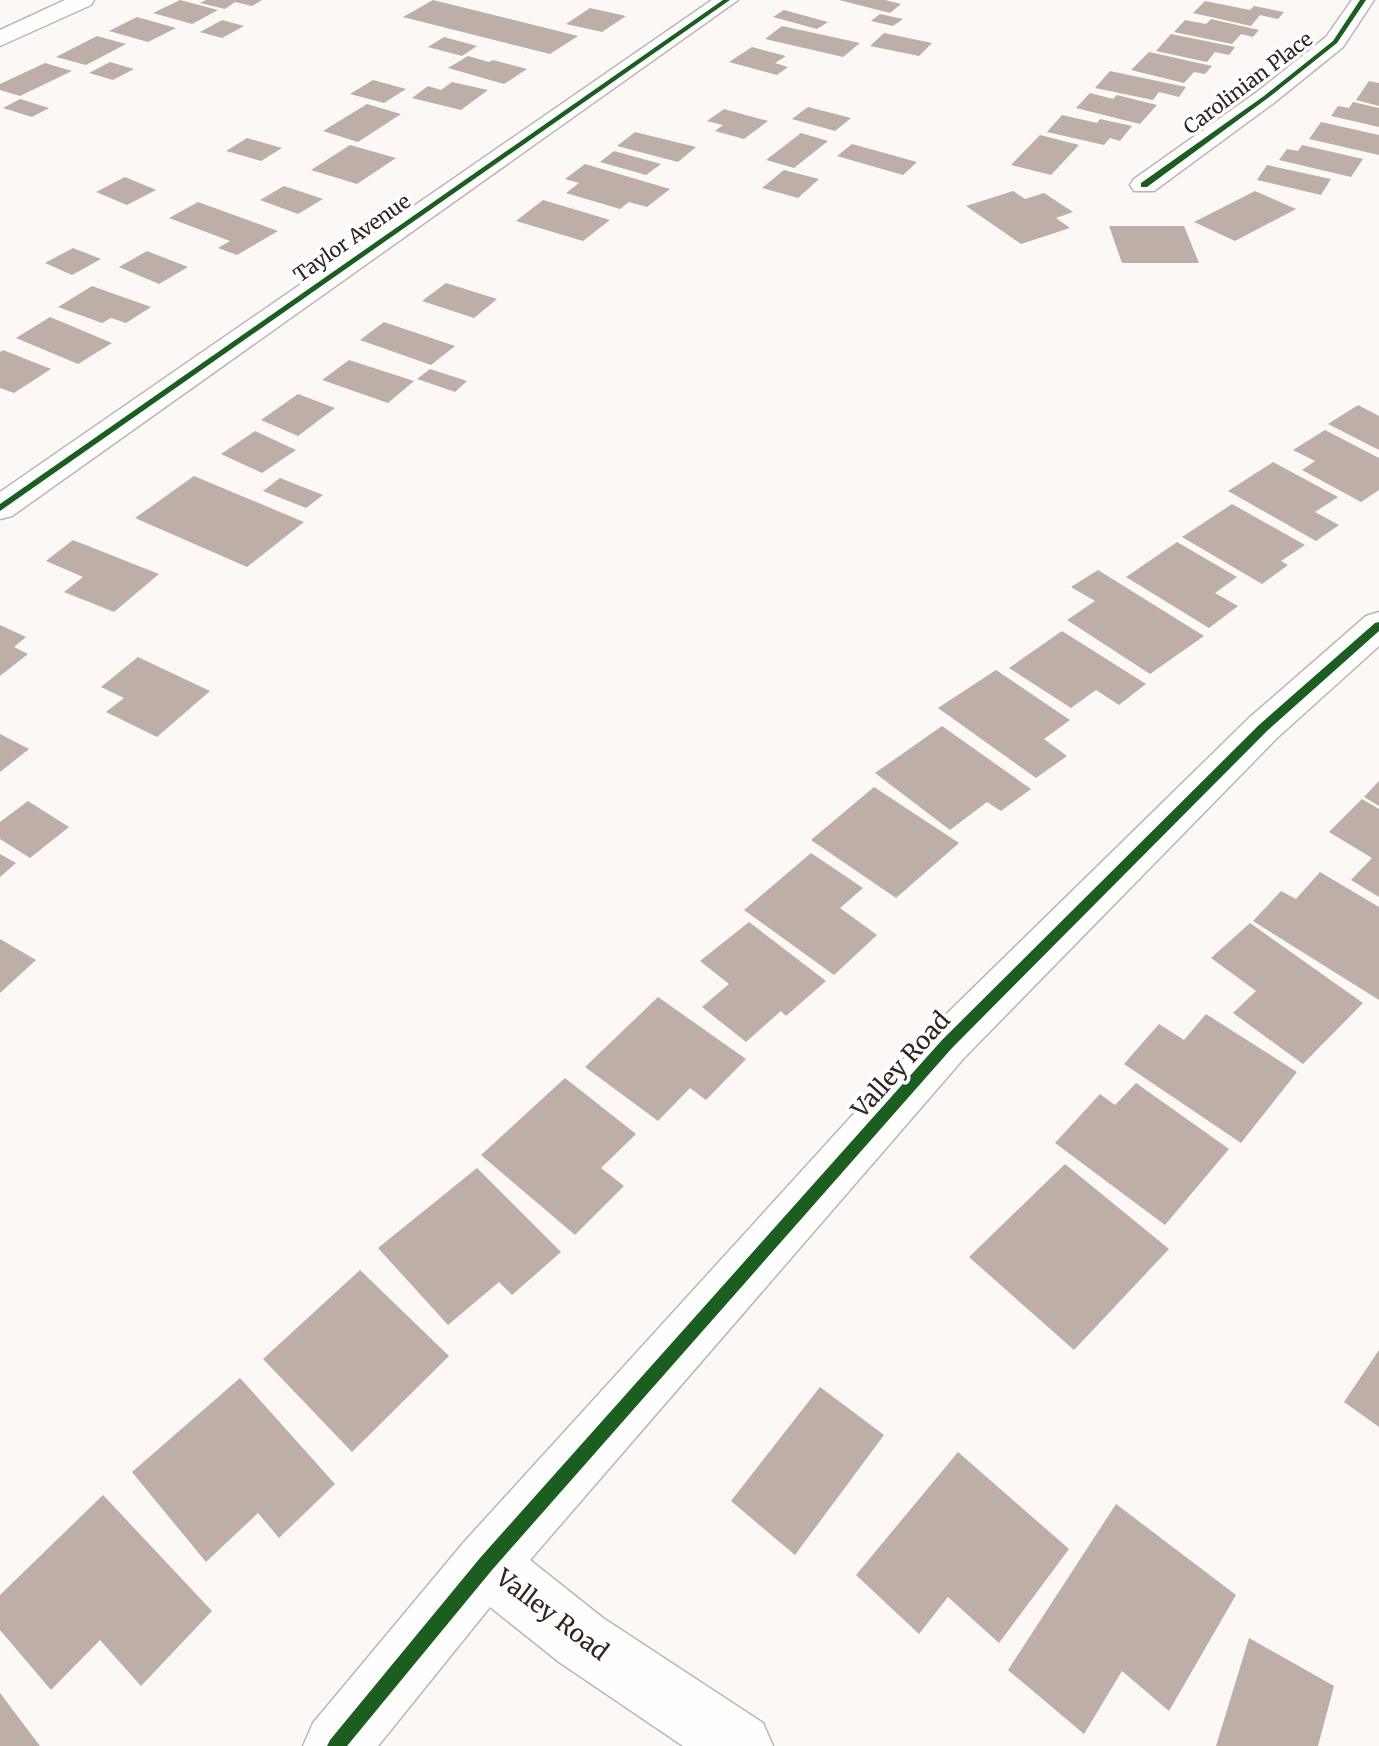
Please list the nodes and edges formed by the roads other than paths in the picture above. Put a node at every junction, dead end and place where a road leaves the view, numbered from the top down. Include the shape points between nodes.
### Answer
1 (83, 0) edge
2 (727, 0) edge
3 (1363, 0) edge
4 (0, 39) edge
5 (1144, 185) dead end
6 (0, 508) edge
7 (1379, 625) edge
8 (486, 1564) junction
9 (336, 1746) edge
10 (740, 1746) edge

1 - 4 street
2 - 6 street, Taylor Avenue
3 - 5 street, Carolinian Place via 1335,42
7 - 8 street, Valley Road via 1263,728 947,1044
8 - 9 street
8 - 10 street, Valley Road via 581,1640

